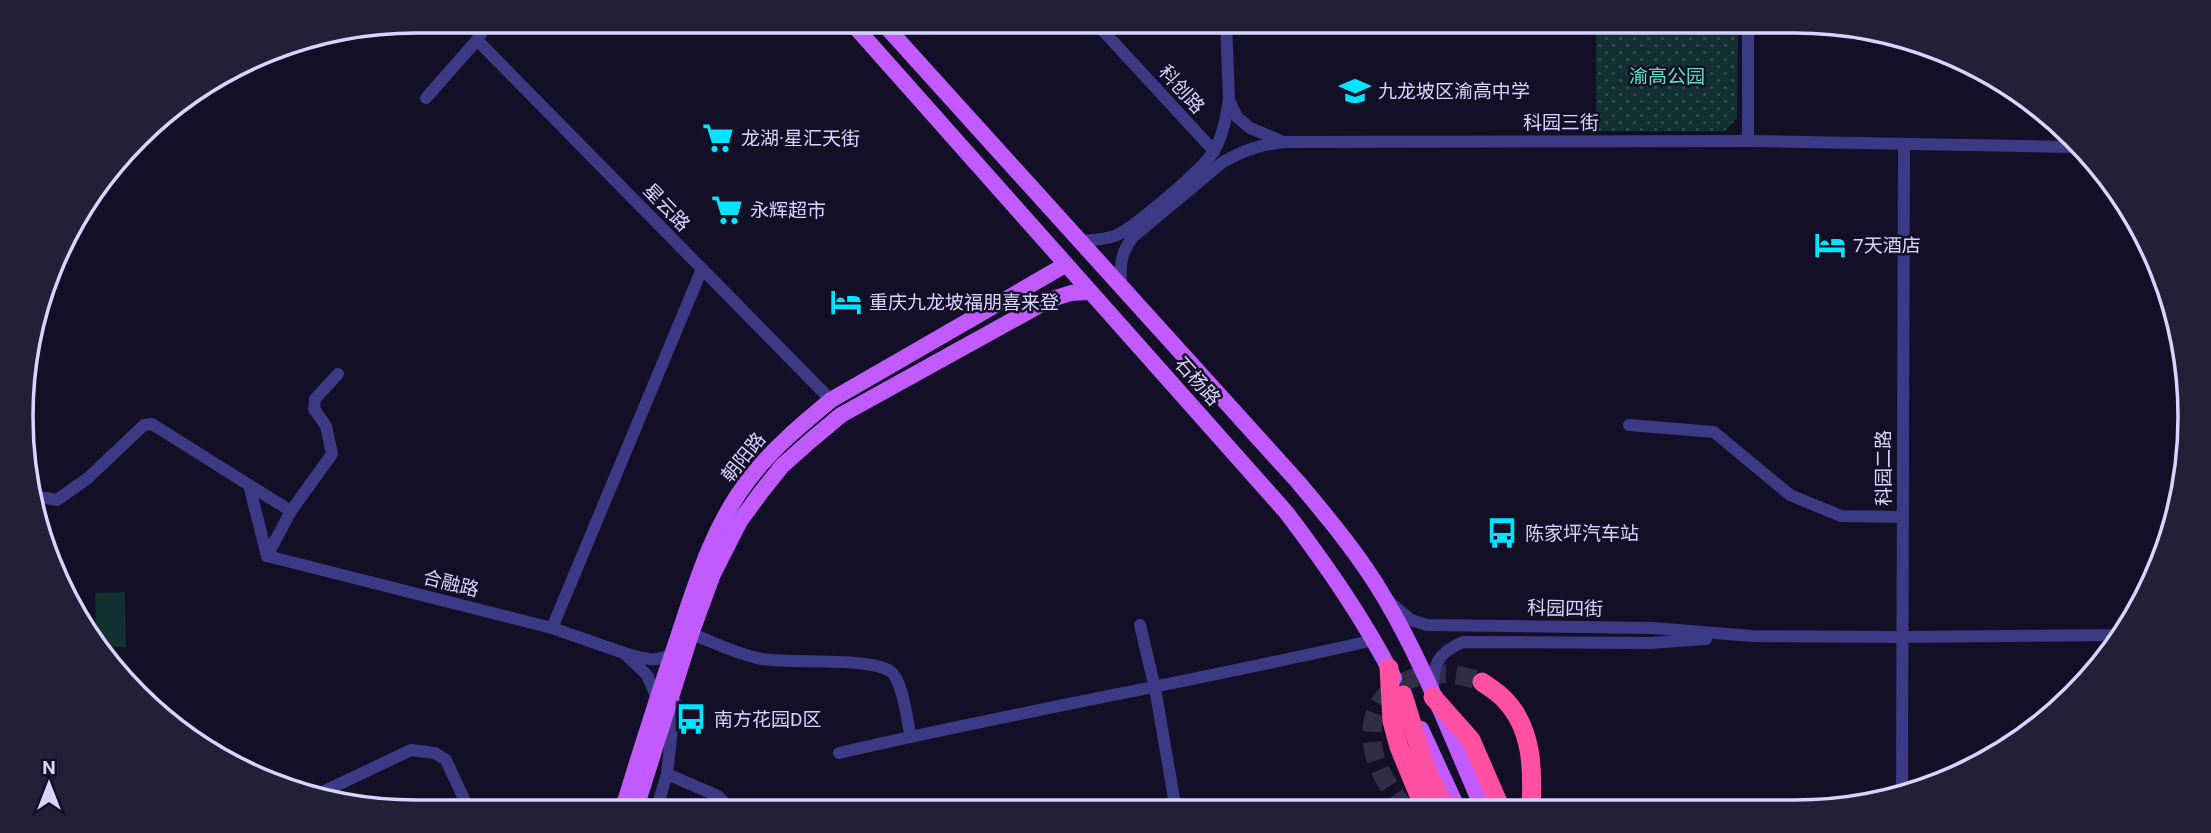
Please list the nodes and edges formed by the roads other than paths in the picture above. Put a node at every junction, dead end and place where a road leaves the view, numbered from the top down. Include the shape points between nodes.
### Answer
1 (481, 33) edge
2 (861, 33) edge
3 (892, 33) edge
4 (1105, 33) edge
5 (1226, 33) edge
6 (1748, 33) edge
7 (477, 40) junction
8 (426, 97) dead end
9 (1229, 100) junction
10 (1748, 141) junction
11 (1286, 142) junction
12 (2062, 143) edge
13 (1904, 144) junction
14 (2055, 147) junction
15 (2066, 147) edge
16 (1213, 151) junction
17 (1080, 241) junction
18 (1065, 265) junction
19 (702, 269) junction
20 (1121, 287) junction
21 (1089, 292) junction
22 (994, 307) junction
23 (1003, 326) junction
24 (338, 374) dead end
25 (831, 400) junction
26 (1629, 425) dead end
27 (249, 485) junction
28 (42, 497) edge
29 (291, 510) junction
30 (1902, 517) junction
31 (267, 556) junction
32 (1385, 598) junction
33 (1140, 625) dead end
34 (552, 628) junction
35 (691, 634) junction
36 (2109, 635) edge
37 (1752, 636) junction
38 (1902, 638) junction
39 (1374, 640) junction
40 (673, 653) junction
41 (634, 658) junction
42 (1389, 668) junction
43 (678, 674) junction
44 (1482, 682) tunnel mouth
45 (1155, 688) junction
46 (1403, 695) junction
47 (1433, 697) junction
48 (657, 698) junction
49 (911, 737) junction
50 (839, 753) dead end
51 (667, 774) junction
52 (1902, 784) edge
53 (328, 789) edge
54 (464, 800) edge
55 (625, 800) edge
56 (638, 800) edge
57 (659, 800) edge
58 (722, 800) edge
59 (1174, 800) edge
60 (1421, 800) edge
61 (1440, 800) edge
62 (1453, 800) edge
63 (1479, 800) edge
64 (1497, 800) edge
65 (1533, 800) edge

1 - 7 street
2 - 18 main road, 石杨路
3 - 17 main road, 石杨路
4 - 16 street, 科创路
5 - 9 street
6 - 10 street
7 - 8 street
7 - 19 street, 星云路
9 - 11 street via 1237,117 1250,128
9 - 16 street
10 - 11 street, 科园三街
10 - 13 street, 科园三街
11 - 20 street, 科园三街 via 1252,148 1223,162 1133,237 1122,253
12 - 14 street
13 - 14 street, 科园三街
13 - 30 street, 科园二路
14 - 15 street, 科园三街
16 - 17 street via 1202,167 1126,230
17 - 20 main road, 石杨路
18 - 21 main road, 石杨路
18 - 22 main road, 朝阳路
19 - 25 street, 星云路
19 - 34 street
20 - 32 main road, 石杨路 via 1298,482
21 - 23 main road, 朝阳路 via 1049,300
21 - 39 main road, 石杨路 via 1286,512
22 - 23 main road via 1007,312 1009,320
22 - 25 main road, 朝阳路
23 - 35 main road, 朝阳路 via 841,415 782,466 726,545
24 - 29 street via 315,399 314,409 326,426 332,454
25 - 40 main road, 朝阳路 via 772,452 728,510 701,570
26 - 30 street via 1714,432 1790,495 1841,516
27 - 28 street via 152,424 144,425 88,478 57,499
27 - 29 street
27 - 31 street
29 - 31 street
30 - 38 street, 科园二路
31 - 34 street, 合融路
32 - 37 street, 科园四街 via 1411,620 1427,625 1652,628
32 - 47 main road, 石杨路
33 - 45 street
34 - 41 street, 合融路
35 - 43 main road, 朝阳路
35 - 49 street via 762,659 867,664 890,671 897,678
36 - 38 street, 科园四街
37 - 38 street, 科园四街
37 - 47 street, 科园四街 via 1651,643 1462,642 1439,658
38 - 52 street, 科园二路
39 - 42 main road, 石杨路
39 - 45 street
40 - 41 street via 662,659
40 - 48 main road, 朝阳路
41 - 48 street
42 - 46 main road, 石杨路
42 - 60 highway via 1392,721
43 - 51 street
43 - 56 main road, 朝阳路
44 - 65 highway via 1504,699 1521,722 1529,744
45 - 49 street
45 - 59 street
46 - 61 highway
46 - 62 main road, 石杨路
47 - 63 main road, 石杨路
47 - 64 highway via 1471,740
48 - 55 main road, 朝阳路
49 - 50 street
51 - 57 street
51 - 58 street
53 - 54 street via 411,750 435,753 446,760

